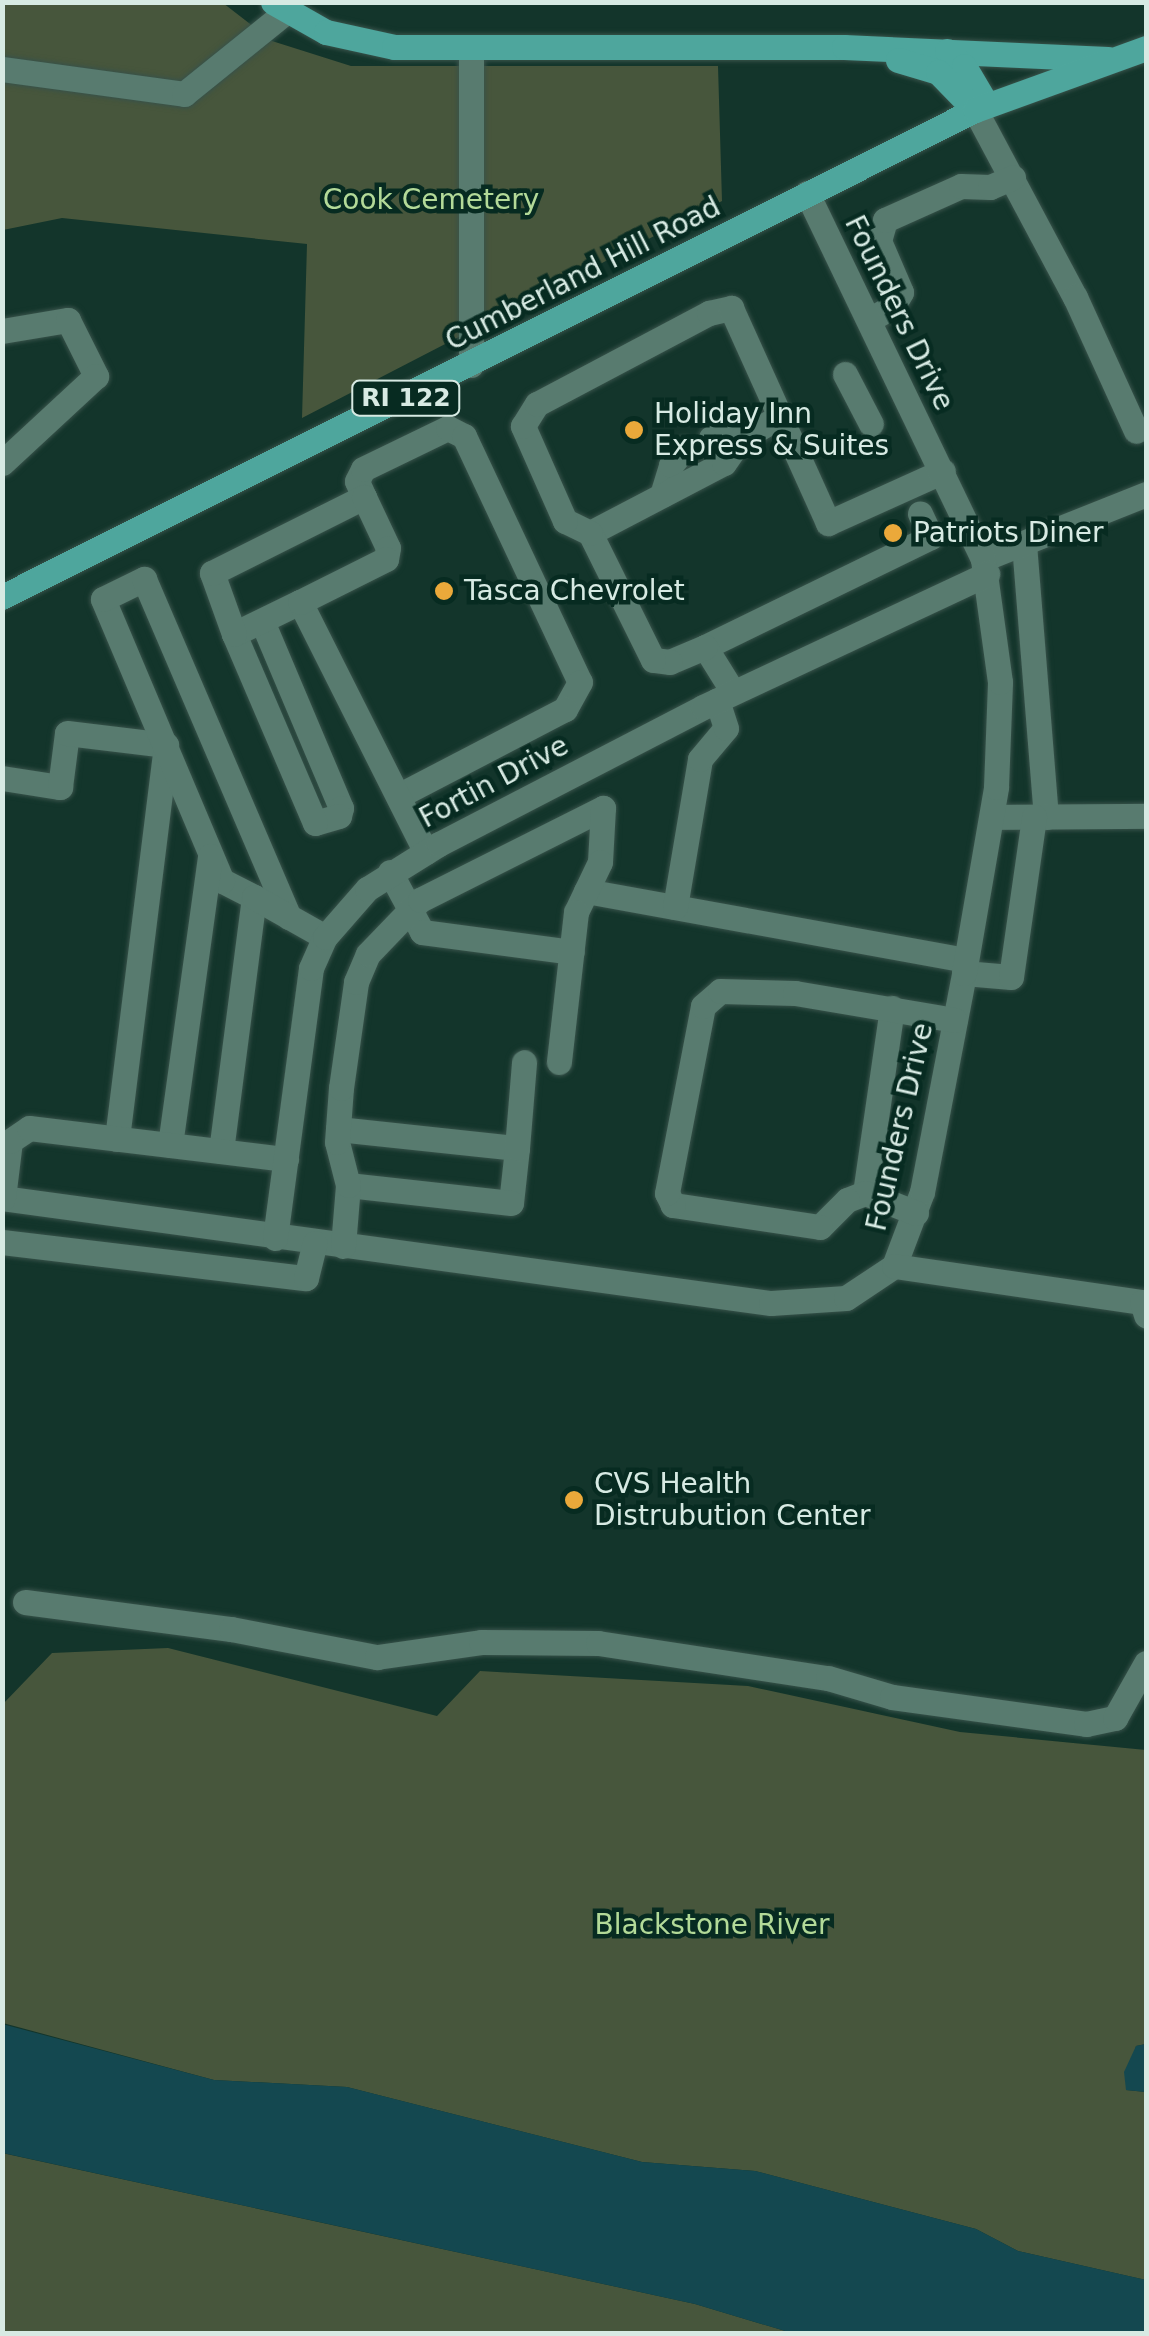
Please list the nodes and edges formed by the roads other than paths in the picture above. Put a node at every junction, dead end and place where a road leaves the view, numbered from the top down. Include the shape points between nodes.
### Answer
1 (280, 7) edge
2 (844, 47) junction
3 (471, 48) junction
4 (1146, 48) edge
5 (947, 51) junction
6 (1113, 60) junction
7 (2, 69) edge
8 (981, 108) junction
9 (1013, 177) junction
10 (807, 193) junction
11 (869, 320) junction
12 (2, 330) edge
13 (471, 365) junction
14 (846, 374) dead end
15 (780, 416) junction
16 (871, 424) dead end
17 (1136, 431) dead end
18 (711, 438) dead end
19 (742, 439) junction
20 (684, 449) dead end
21 (2, 464) edge
22 (943, 471) junction
23 (1146, 494) edge
24 (662, 495) junction
25 (364, 497) junction
26 (920, 513) dead end
27 (590, 533) junction
28 (1024, 544) junction
29 (985, 567) junction
30 (2, 596) edge
31 (300, 602) junction
32 (262, 622) junction
33 (234, 634) junction
34 (705, 646) junction
35 (725, 696) junction
36 (166, 745) junction
37 (2, 778) edge
38 (398, 796) junction
39 (1146, 816) edge
40 (992, 817) junction
41 (1040, 817) junction
42 (426, 852) junction
43 (210, 856) junction
44 (390, 872) junction
45 (586, 891) junction
46 (254, 898) junction
47 (675, 907) junction
48 (410, 916) junction
49 (289, 917) junction
50 (325, 937) junction
51 (572, 952) junction
52 (965, 967) junction
53 (892, 1008) junction
54 (955, 1020) junction
55 (524, 1062) dead end
56 (560, 1062) dead end
57 (338, 1130) junction
58 (117, 1139) junction
59 (6, 1140) edge
60 (170, 1145) junction
61 (517, 1148) junction
62 (221, 1151) junction
63 (286, 1159) junction
64 (348, 1186) junction
65 (865, 1193) junction
66 (3, 1198) edge
67 (916, 1213) junction
68 (127, 1216) junction
69 (275, 1238) junction
70 (2, 1242) edge
71 (315, 1243) junction
72 (343, 1246) junction
73 (122, 1256) junction
74 (894, 1266) junction
75 (1146, 1315) edge
76 (25, 1602) dead end
77 (1146, 1663) edge

1 - 3 main road via 356,42
1 - 7 street via 184,94
2 - 3 main road
2 - 5 main road
2 - 8 main road via 938,72
3 - 13 street
4 - 6 main road, RI 122
5 - 6 main road
5 - 8 main road via 964,66
6 - 8 main road, RI 122
8 - 9 street
8 - 10 main road, Cumberland Hill Road / RI 122
9 - 11 street via 990,188 961,186 885,220 879,241 901,292 893,306
9 - 17 street
10 - 11 street, Founders Drive
10 - 13 main road, Cumberland Hill Road / RI 122
11 - 22 street, Founders Drive
12 - 21 street via 68,320 96,376
13 - 30 main road, Cumberland Hill Road / RI 122
14 - 16 street
15 - 19 street
15 - 22 street via 828,523
15 - 27 street via 732,308 709,313 537,404 523,426 565,521
18 - 19 street
19 - 24 street via 724,463
20 - 24 street
22 - 29 street, Founders Drive
23 - 28 street, Fortin Drive
24 - 27 street
25 - 31 street via 388,548 386,558
25 - 33 street via 212,573
25 - 38 street via 357,481 363,469 448,428 464,436 580,682 565,709
26 - 34 street via 930,537
27 - 34 street via 653,660 670,662
28 - 29 street, Fortin Drive
28 - 41 street
29 - 35 street, Fortin Drive
29 - 40 street, Founders Drive via 1000,682
31 - 32 street
31 - 38 street
32 - 33 street
32 - 33 street via 342,808 321,824
34 - 35 street
35 - 42 street, Fortin Drive
35 - 47 street via 726,728 700,759
36 - 37 street via 67,733 60,787
36 - 43 street
36 - 49 street via 103,598 144,580
36 - 58 street
38 - 42 street
39 - 41 street
40 - 41 street
40 - 52 street, Founders Drive
41 - 52 street via 1011,977
42 - 44 street, Fortin Drive
43 - 46 street via 222,881
43 - 60 street
44 - 48 street
44 - 50 street, Fortin Drive
45 - 47 street
45 - 48 street via 600,862 603,808 420,900
45 - 51 street
46 - 49 street
46 - 62 street
47 - 52 street
48 - 51 street via 422,932 438,938
48 - 57 street via 368,954 356,982
49 - 50 street
50 - 63 street, Fortin Drive via 306,990
51 - 56 street
52 - 54 street, Founders Drive
53 - 54 street
53 - 65 street
53 - 65 street via 833,997 720,991 702,1006 667,1193 673,1205 820,1227 847,1200
54 - 67 street, Founders Drive
55 - 61 street
57 - 61 street
57 - 64 street
58 - 59 street via 29,1128
58 - 60 street
59 - 66 street
60 - 62 street
61 - 64 street via 511,1203
62 - 63 street
63 - 69 street, Fortin Drive
64 - 72 street
65 - 67 street
66 - 68 street, Founders Drive
67 - 74 street, Founders Drive
68 - 69 street, Founders Drive
68 - 73 street
69 - 71 street, Founders Drive
70 - 73 street
71 - 72 street, Founders Drive
71 - 73 street via 306,1278
72 - 74 street, Founders Drive via 796,1305 846,1298
74 - 75 street via 1142,1302
76 - 77 street via 231,1629 377,1657 481,1642 598,1643 828,1678 892,1698 1086,1724 1115,1718

